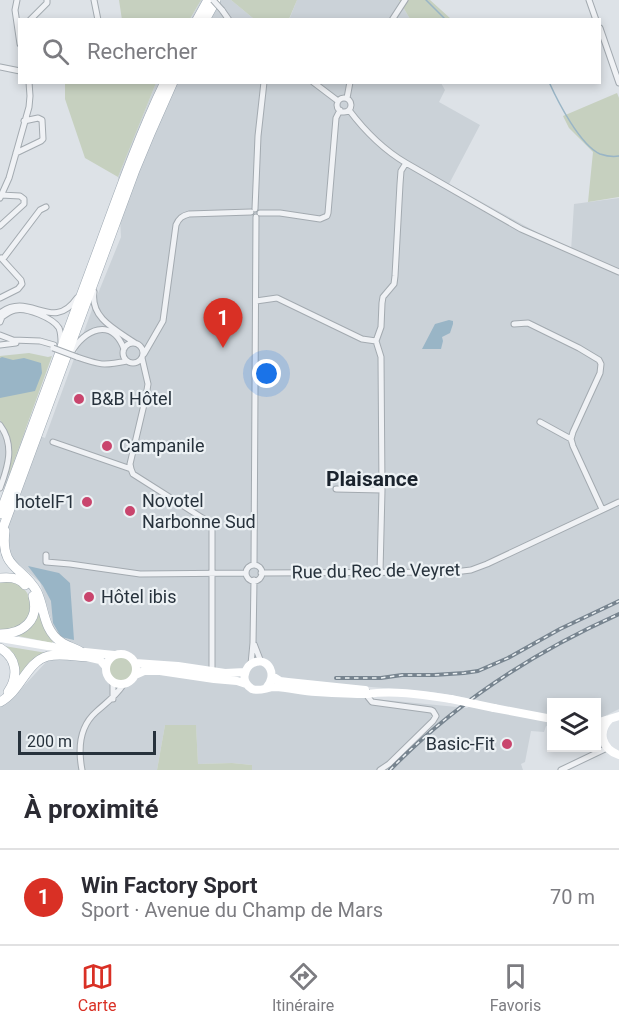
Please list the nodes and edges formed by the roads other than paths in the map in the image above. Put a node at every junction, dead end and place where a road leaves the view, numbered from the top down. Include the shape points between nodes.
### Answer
1 (17, 0) edge
2 (47, 0) edge
3 (94, 0) edge
4 (208, 0) edge
5 (215, 0) edge
6 (405, 0) edge
7 (590, 0) edge
8 (32, 18) edge
9 (98, 18) edge
10 (198, 18) edge
11 (206, 18) edge
12 (228, 18) edge
13 (393, 18) edge
14 (595, 18) edge
15 (18, 25) edge
16 (601, 31) edge
17 (0, 67) edge
18 (18, 71) edge
19 (619, 83) edge
20 (29, 84) edge
21 (164, 84) edge
22 (172, 84) edge
23 (264, 84) edge
24 (316, 84) edge
25 (350, 84) edge
26 (347, 98) junction
27 (338, 101) junction
28 (340, 110) junction
29 (349, 110) junction
30 (24, 121) junction
31 (16, 153) junction
32 (406, 163) junction
33 (1, 196) edge
34 (46, 207) dead end
35 (256, 213) junction
36 (0, 226) edge
37 (1, 258) edge
38 (619, 272) edge
39 (96, 277) junction
40 (86, 284) junction
41 (0, 298) edge
42 (256, 301) junction
43 (0, 314) edge
44 (0, 322) edge
45 (514, 324) dead end
46 (157, 332) junction
47 (0, 336) edge
48 (376, 341) junction
49 (137, 343) junction
50 (0, 345) edge
51 (55, 350) junction
52 (124, 351) junction
53 (77, 355) junction
54 (143, 356) junction
55 (127, 361) junction
56 (135, 363) junction
57 (62, 370) junction
58 (146, 376) junction
59 (540, 422) dead end
60 (0, 425) edge
61 (571, 439) junction
62 (53, 442) dead end
63 (131, 469) junction
64 (0, 488) edge
65 (336, 489) dead end
66 (382, 490) junction
67 (619, 502) edge
68 (13, 504) junction
69 (602, 509) junction
70 (0, 514) edge
71 (0, 536) edge
72 (46, 555) dead end
73 (254, 565) junction
74 (380, 572) junction
75 (246, 573) junction
76 (261, 573) junction
77 (213, 574) junction
78 (0, 578) edge
79 (254, 580) junction
80 (0, 638) edge
81 (254, 643) junction
82 (0, 648) edge
83 (81, 652) junction
84 (114, 656) junction
85 (92, 657) junction
86 (261, 662) junction
87 (135, 663) junction
88 (251, 664) junction
89 (106, 668) junction
90 (212, 671) junction
91 (245, 672) junction
92 (135, 675) junction
93 (272, 676) junction
94 (113, 683) junction
95 (246, 684) junction
96 (123, 685) junction
97 (266, 688) junction
98 (369, 692) junction
99 (113, 699) junction
100 (0, 700) edge
101 (619, 716) edge
102 (547, 719) edge
103 (610, 719) junction
104 (601, 722) edge
105 (601, 737) edge
106 (603, 740) junction
107 (607, 748) junction
108 (619, 754) edge
109 (82, 770) edge
110 (380, 770) edge
111 (561, 770) edge

1 - 15 street
2 - 8 street
3 - 9 street
4 - 10 main road
5 - 11 main road
5 - 12 street, bridge
6 - 13 street
7 - 14 street
16 - 19 street
17 - 18 street
20 - 30 street
21 - 40 main road
22 - 39 main road via 142,152
23 - 35 street
24 - 27 street
25 - 26 street
26 - 27 street
26 - 29 street via 351,102
27 - 28 street
28 - 29 street
28 - 35 street via 327,216 321,219
29 - 32 street via 381,145
30 - 31 street
30 - 31 street via 42,120 43,139
31 - 33 street
32 - 38 street via 521,229
32 - 48 street via 401,171 394,284 383,297
33 - 36 street via 20,196 24,204
34 - 37 street
35 - 42 street
35 - 46 street via 189,214 178,220 163,321
37 - 41 street via 22,284
39 - 49 street via 93,296 97,313
39 - 57 main road
40 - 43 street via 63,311 43,312 16,305
40 - 51 main road
42 - 48 street via 277,298 363,339
42 - 73 street
44 - 51 street via 16,309 53,321 62,342
45 - 61 street via 528,323 579,348 601,364
46 - 49 street via 149,340
46 - 54 street
47 - 51 street via 40,341
48 - 66 street via 381,357
49 - 52 street via 128,344
49 - 54 street
50 - 51 street via 34,343
51 - 53 street, bridge
51 - 70 main road
52 - 53 street via 107,363
52 - 55 street
52 - 57 street via 112,332 92,331 74,348
53 - 55 street via 107,365
54 - 56 street
54 - 58 street
55 - 56 street
56 - 58 street
57 - 68 main road
58 - 63 street via 148,384
59 - 61 street
60 - 64 street via 8,440 9,460
61 - 69 street
62 - 63 street
63 - 77 street via 212,526
65 - 66 street
66 - 74 street
67 - 69 street, Rue du Rec de Veyret
68 - 71 main road
68 - 83 main road via 2,543 3,554 31,583 49,629 61,642
69 - 74 street, Rue du Rec de Veyret via 471,570
72 - 77 street via 46,562 140,574
73 - 75 street
73 - 76 street
74 - 76 street, Rue du Rec de Veyret
75 - 77 street
75 - 79 street
76 - 79 street
77 - 90 street
78 - 80 main road via 22,581 34,599 34,611 26,626
79 - 81 street
80 - 83 main road
80 - 85 main road
81 - 86 street
81 - 88 street
82 - 100 main road via 12,658 15,669 12,685
83 - 84 main road
84 - 87 main road via 129,656
84 - 89 main road
85 - 89 main road
85 - 100 main road via 57,655 40,659 13,693
86 - 88 main road
86 - 93 main road via 268,666
87 - 90 main road
87 - 92 main road
88 - 91 main road
89 - 94 main road
90 - 91 main road
91 - 95 main road
92 - 95 main road via 160,671
92 - 96 main road
93 - 97 main road
93 - 98 main road via 280,681
94 - 96 main road
94 - 99 street
95 - 97 main road via 254,690
96 - 99 street
97 - 98 main road
98 - 102 main road, bridge via 452,699
98 - 110 street via 372,702 431,710 436,716
99 - 109 street via 85,727 80,739
101 - 103 main road
103 - 104 main road
103 - 106 main road via 603,728
105 - 106 main road
106 - 107 main road
107 - 108 main road
107 - 111 street

